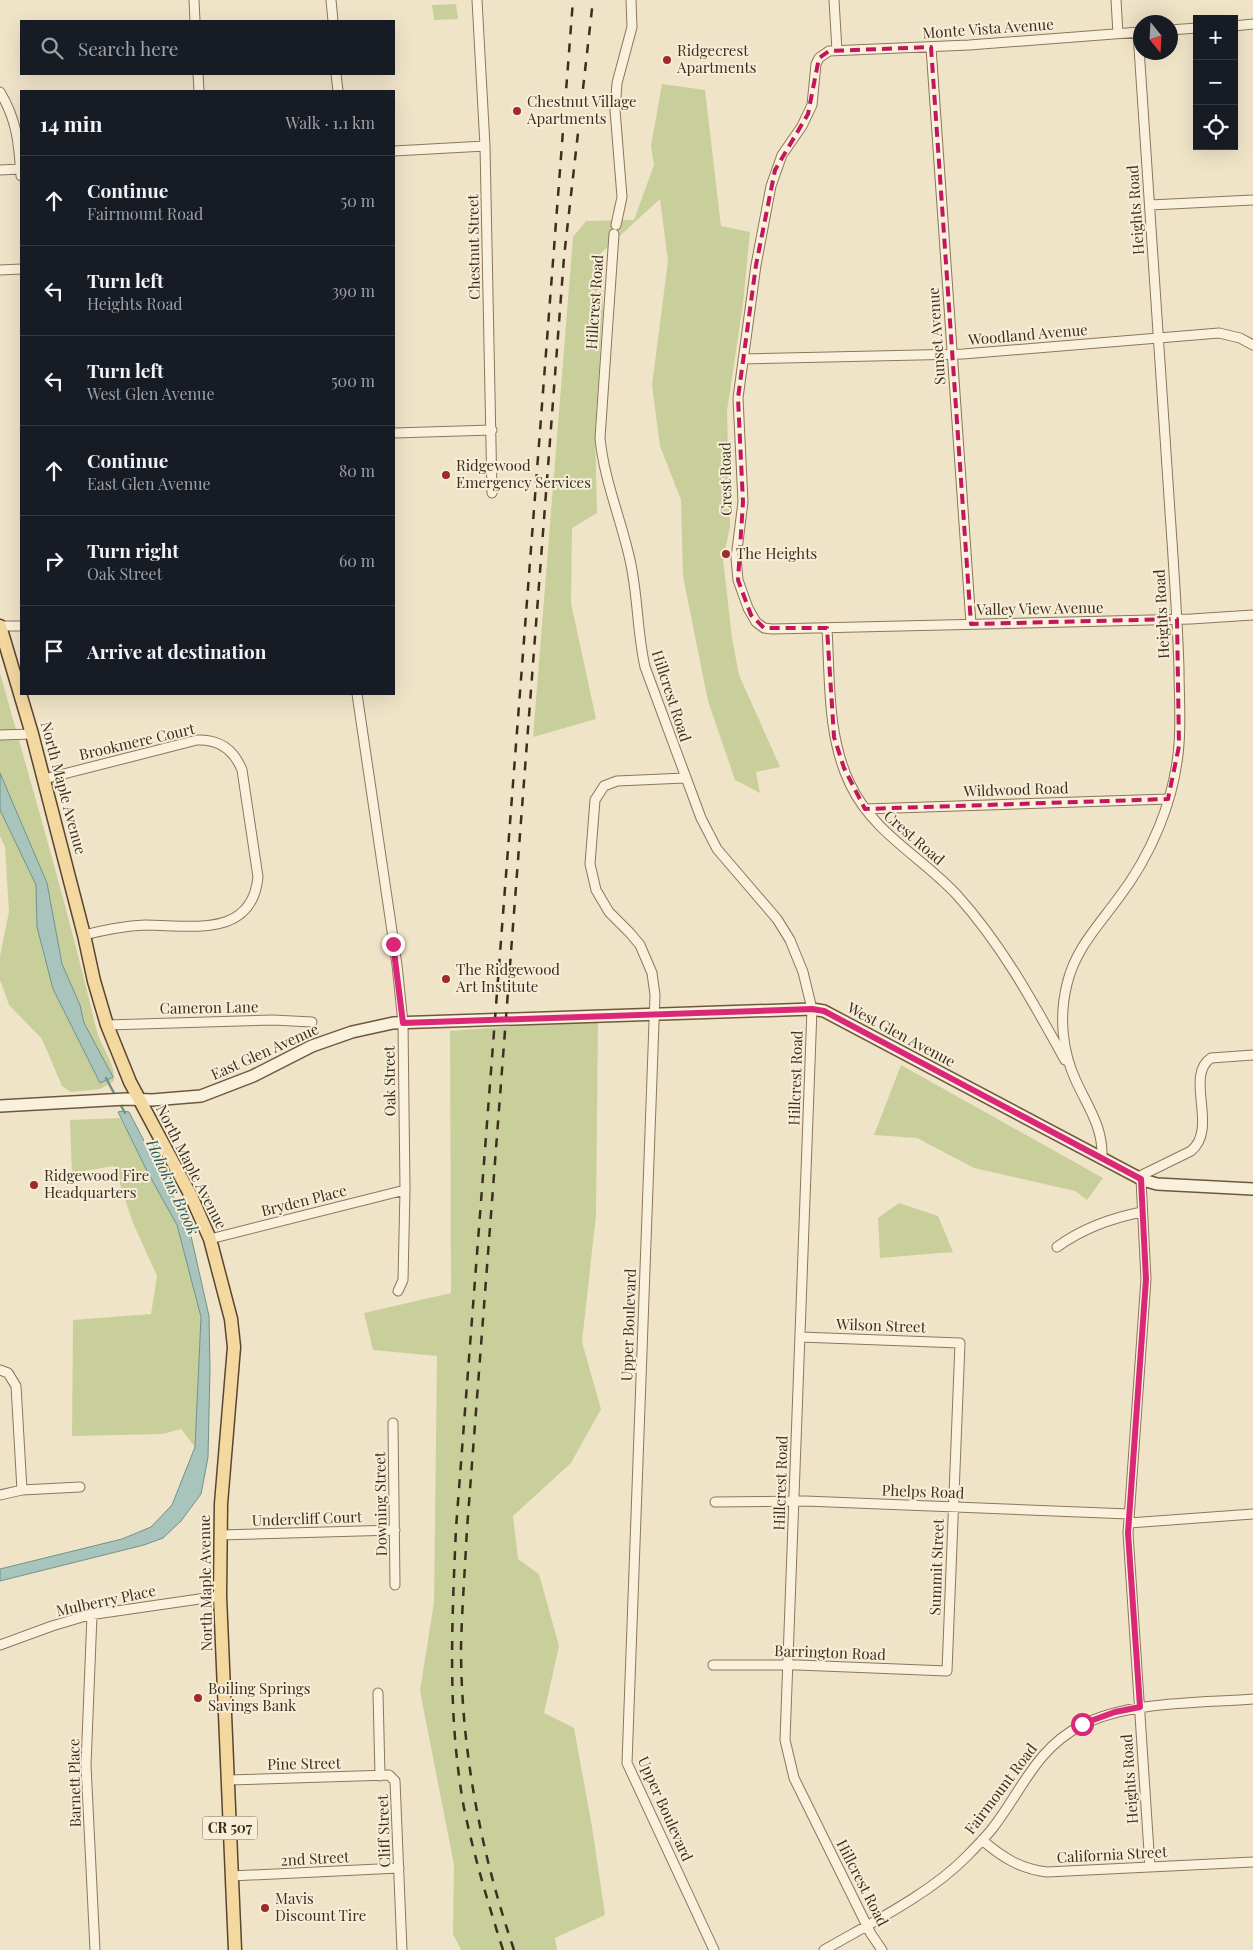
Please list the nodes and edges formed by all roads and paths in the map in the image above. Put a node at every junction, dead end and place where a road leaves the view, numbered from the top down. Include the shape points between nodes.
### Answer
1 (194, 0) edge
2 (331, 0) edge
3 (477, 0) edge
4 (631, 0) edge
5 (834, 0) edge
6 (1116, 0) edge
7 (195, 20) edge
8 (333, 20) edge
9 (1253, 24) edge
10 (1238, 26) edge
11 (1193, 28) edge
12 (1178, 29) edge
13 (1133, 33) edge
14 (1118, 34) junction
15 (931, 47) junction
16 (837, 50) junction
17 (1141, 60) edge
18 (198, 75) edge
19 (336, 75) edge
20 (199, 90) edge
21 (338, 90) edge
22 (0, 92) edge
23 (485, 146) junction
24 (395, 150) edge
25 (20, 156) edge
26 (20, 169) edge
27 (0, 170) edge
28 (1253, 200) edge
29 (1150, 205) junction
30 (616, 225) dead end
31 (614, 234) dead end
32 (20, 269) edge
33 (0, 270) edge
34 (1159, 338) junction
35 (1253, 345) edge
36 (952, 355) junction
37 (743, 359) junction
38 (492, 430) junction
39 (395, 433) edge
40 (492, 493) dead end
41 (1253, 615) edge
42 (1178, 619) junction
43 (971, 624) junction
44 (0, 626) edge
45 (20, 626) edge
46 (827, 628) junction
47 (20, 694) edge
48 (20, 695) edge
49 (357, 695) edge
50 (0, 734) edge
51 (32, 734) junction
52 (685, 778) junction
53 (44, 779) junction
54 (1168, 799) junction
55 (865, 809) junction
56 (84, 935) junction
57 (812, 1009) junction
58 (654, 1014) junction
59 (511, 1018) joint
60 (312, 1022) dead end
61 (403, 1023) junction
62 (107, 1024) junction
63 (1253, 1055) edge
64 (1072, 1072) junction
65 (139, 1099) junction
66 (0, 1106) edge
67 (1102, 1157) junction
68 (1139, 1178) junction
69 (405, 1190) junction
70 (1253, 1190) edge
71 (1142, 1212) junction
72 (210, 1239) junction
73 (1057, 1248) dead end
74 (398, 1290) dead end
75 (800, 1337) junction
76 (960, 1343) joint
77 (0, 1370) edge
78 (393, 1423) dead end
79 (80, 1487) dead end
80 (22, 1490) junction
81 (0, 1495) edge
82 (715, 1502) dead end
83 (794, 1502) junction
84 (953, 1508) junction
85 (1253, 1514) edge
86 (1129, 1519) junction
87 (395, 1530) junction
88 (220, 1535) junction
89 (395, 1585) dead end
90 (220, 1596) junction
91 (92, 1615) junction
92 (0, 1645) edge
93 (713, 1665) dead end
94 (788, 1665) junction
95 (947, 1671) joint
96 (378, 1693) dead end
97 (1253, 1699) edge
98 (1140, 1707) junction
99 (380, 1776) junction
100 (228, 1780) junction
101 (982, 1840) junction
102 (1253, 1862) edge
103 (1150, 1867) junction
104 (399, 1868) junction
105 (231, 1876) junction
106 (867, 1925) junction
107 (95, 1950) edge
108 (235, 1950) edge
109 (402, 1950) edge
110 (714, 1950) edge
111 (824, 1950) edge
112 (882, 1950) edge

1 - 7 street
2 - 8 street
3 - 23 street, Chestnut Street
4 - 30 street via 632,27 617,83 615,110 622,197
5 - 16 street
6 - 14 street
9 - 10 street
11 - 12 street
13 - 14 street, Monte Vista Avenue
14 - 15 street, Monte Vista Avenue
15 - 16 street, Monte Vista Avenue
15 - 36 street, Sunset Avenue
16 - 37 street, Crest Road via 818,58 808,114 775,170 756,265
17 - 29 street, Heights Road
18 - 20 street
19 - 21 street
22 - 25 street via 14,120
23 - 24 street
23 - 38 street, Chestnut Street
26 - 27 street
28 - 29 street
29 - 34 street, Heights Road
31 - 52 street, Hillcrest Road via 601,420 602,454 630,560 640,648
32 - 33 street
34 - 35 street, Woodland Avenue via 1219,334 1240,338
34 - 36 street, Woodland Avenue
34 - 42 street, Heights Road
36 - 37 street, Woodland Avenue
36 - 43 street, Sunset Avenue
37 - 46 street, Crest Road via 738,411 743,502 736,558 738,580 751,615 764,628
38 - 39 street
38 - 40 street, Chestnut Street
41 - 42 street, Valley View Avenue
42 - 43 street, Valley View Avenue
42 - 54 street, Heights Road via 1180,728 1176,768
43 - 46 street, Valley View Avenue
44 - 45 street
44 - 47 main road, North Maple Avenue / CR 507
46 - 55 street, Crest Road via 834,737 847,776
48 - 51 main road, North Maple Avenue / CR 507
49 - 61 street, Oak Street
50 - 51 street
51 - 53 main road, North Maple Avenue / CR 507
52 - 57 street, Hillcrest Road via 717,849 773,913 790,940 803,972
52 - 58 street, Upper Boulevard via 617,781 604,786 595,800 592,876 609,912 630,933 647,959 653,980
53 - 56 main road, North Maple Avenue / CR 507
53 - 56 street, Brookmere Court via 196,740 224,746 232,752 242,770 258,877 248,907 240,915 221,924 123,927
54 - 55 street, Wildwood Road
54 - 64 street, Heights Road via 1145,856 1118,900 1089,934 1072,966 1062,1019
55 - 64 street, Crest Road via 883,830 956,894 984,927 1018,976
56 - 62 main road, North Maple Avenue / CR 507
57 - 58 street, West Glen Avenue
57 - 67 street, West Glen Avenue via 824,1011
57 - 75 street, Hillcrest Road
58 - 59 street, West Glen Avenue
58 - 110 street, Upper Boulevard via 627,1763
59 - 61 street, East Glen Avenue
60 - 62 street, Cameron Lane
61 - 65 street, East Glen Avenue via 327,1040 253,1076 201,1096
61 - 69 street, Oak Street
62 - 65 main road, North Maple Avenue / CR 507
63 - 68 street via 1212,1058 1206,1062 1201,1072 1203,1130 1198,1146
64 - 67 street, Heights Road via 1096,1119 1101,1134
65 - 66 street, East Glen Avenue
65 - 72 main road, North Maple Avenue / CR 507 via 191,1196
67 - 68 street, West Glen Avenue
68 - 70 street, West Glen Avenue via 1157,1184
68 - 71 street, Heights Road
69 - 72 street, Bryden Place
69 - 74 street, Oak Street via 403,1280
71 - 73 street via 1101,1222
71 - 86 street, Heights Road via 1146,1279
72 - 88 main road, North Maple Avenue / CR 507 via 231,1320 234,1347
75 - 76 street, Wilson Street
75 - 83 street, Hillcrest Road
76 - 84 street, Summit Street
77 - 80 street via 8,1373 16,1386
78 - 87 street, Downing Street
79 - 80 street
80 - 81 street
82 - 83 street, Phelps Road
83 - 84 street, Phelps Road
83 - 94 street, Hillcrest Road
84 - 86 street, Phelps Road
84 - 95 street, Summit Street
85 - 86 street, Phelps Road
86 - 98 street, Heights Road
87 - 88 street, Undercliff Court
87 - 89 street, Downing Street
88 - 90 main road, North Maple Avenue / CR 507
90 - 91 street, Mulberry Place
90 - 100 main road, North Maple Avenue / CR 507
91 - 92 street, Mulberry Place
91 - 107 street, Barnett Place via 86,1765
93 - 94 street, Barrington Road
94 - 95 street, Barrington Road
94 - 106 street, Hillcrest Road via 786,1740 794,1778
96 - 99 street, Cliff Street
97 - 98 street, Fairmount Road
98 - 101 street, Fairmount Road via 1098,1717 1082,1724 1053,1745 1031,1769
98 - 103 street, Heights Road
99 - 100 street, Pine Street
99 - 104 street, Cliff Street via 389,1775 395,1781
100 - 105 main road, North Maple Avenue / CR 507
101 - 103 street, California Street via 1009,1861 1035,1871
101 - 106 street, Fairmount Road via 926,1890
102 - 103 street, California Street
104 - 105 street, 2nd Street
104 - 109 street, Cliff Street
105 - 108 main road, North Maple Avenue / CR 507
106 - 111 street, Fairmount Road
106 - 112 street, Hillcrest Road

